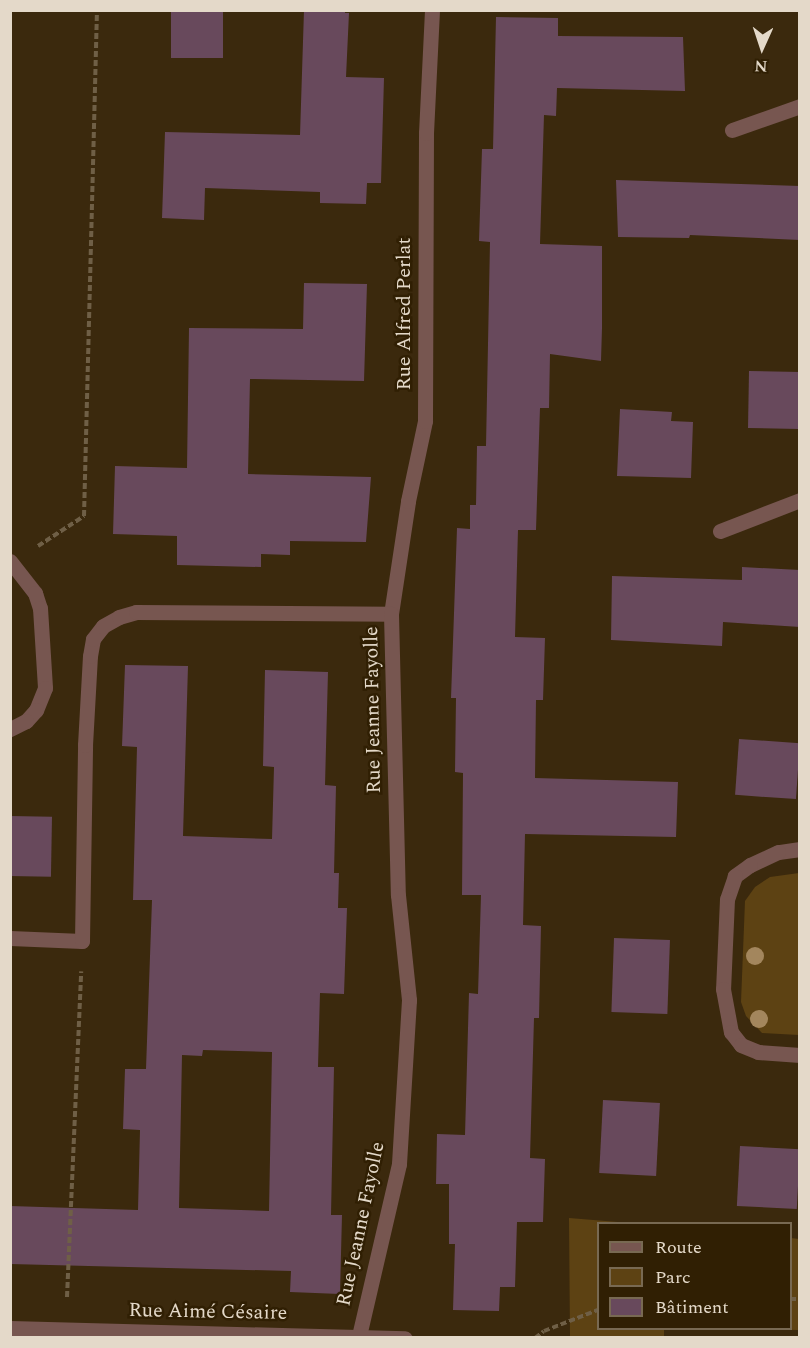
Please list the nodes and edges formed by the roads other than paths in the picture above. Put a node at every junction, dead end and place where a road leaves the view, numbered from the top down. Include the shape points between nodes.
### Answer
1 (432, 10) edge
2 (800, 106) edge
3 (732, 130) dead end
4 (800, 500) edge
5 (720, 531) dead end
6 (12, 562) edge
7 (391, 614) junction
8 (10, 729) edge
9 (800, 849) edge
10 (10, 938) edge
11 (800, 1055) edge
12 (10, 1328) edge
13 (359, 1336) junction
14 (405, 1338) edge

1 - 7 street, Rue Alfred Perlat via 426,133 425,421
2 - 3 street
4 - 5 street
6 - 8 street via 35,593 40,608 45,688 36,710
7 - 10 street, Rue Jeanne Fayolle via 136,612 103,626 93,639 89,667 82,940
7 - 13 street, Rue Jeanne Fayolle via 399,895 409,1000 399,1164
9 - 11 street via 778,852 735,876 727,899 723,989 731,1032 741,1045 758,1052
12 - 13 street, Rue Aimé Césaire
13 - 14 street, Rue Aimé Césaire

